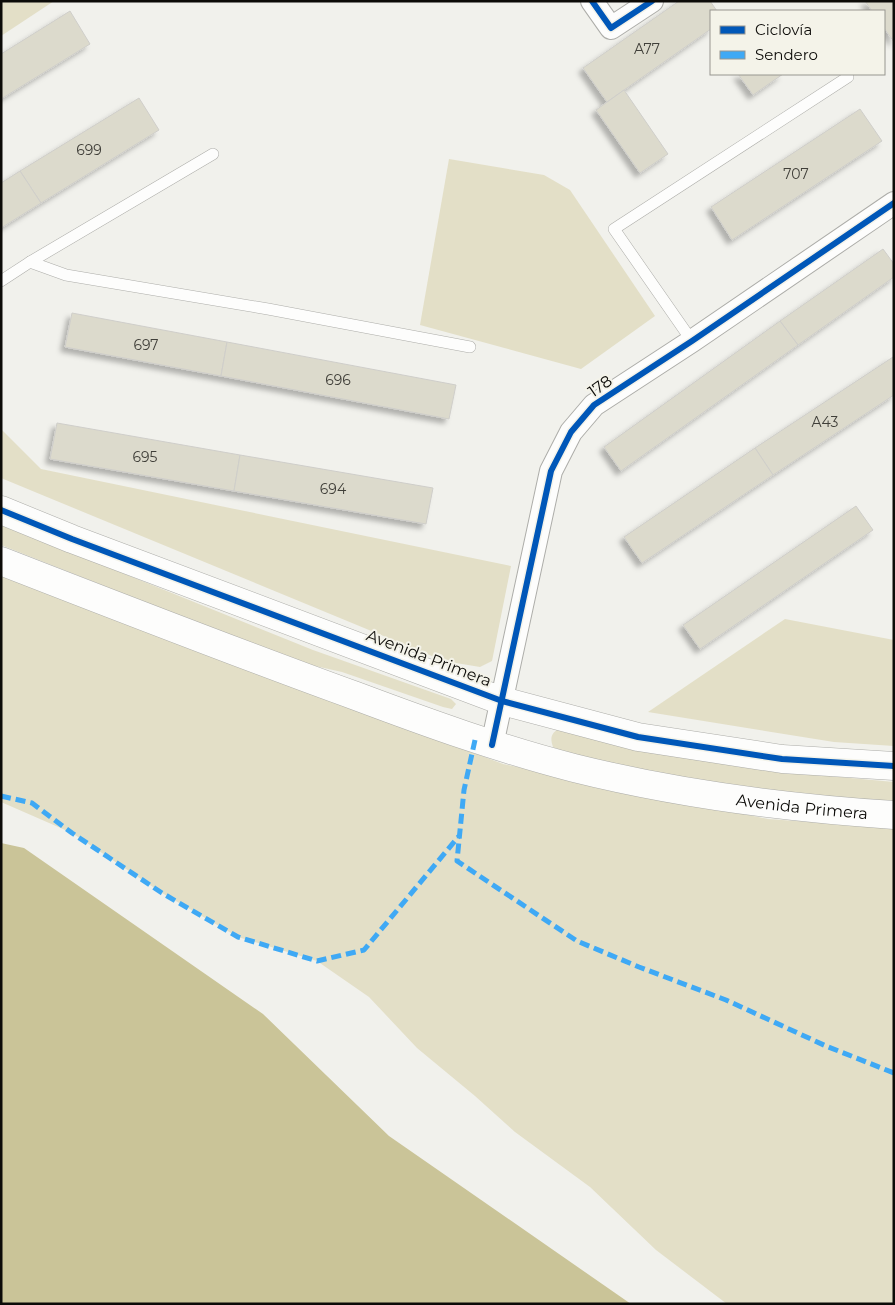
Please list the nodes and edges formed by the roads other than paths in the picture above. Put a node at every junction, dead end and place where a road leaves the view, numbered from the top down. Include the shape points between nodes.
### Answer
1 (592, 1) edge
2 (652, 1) edge
3 (848, 77) dead end
4 (214, 154) dead end
5 (894, 203) edge
6 (30, 262) junction
7 (1, 281) edge
8 (692, 341) junction
9 (470, 347) dead end
10 (1, 510) edge
11 (1, 561) edge
12 (502, 701) junction
13 (492, 745) junction
14 (894, 766) edge
15 (894, 815) edge

1 - 2 street via 611,28
3 - 8 lane via 614,229
4 - 6 lane
5 - 8 street, 178
6 - 7 lane
6 - 9 lane via 66,275
8 - 12 street, 178 via 594,405 571,432 551,470
10 - 12 street, Avenida Primera
11 - 13 street, Avenida Primera via 247,657
12 - 13 street, 178
12 - 14 street, Avenida Primera via 638,737 782,759
13 - 15 street, Avenida Primera via 575,768 705,795

